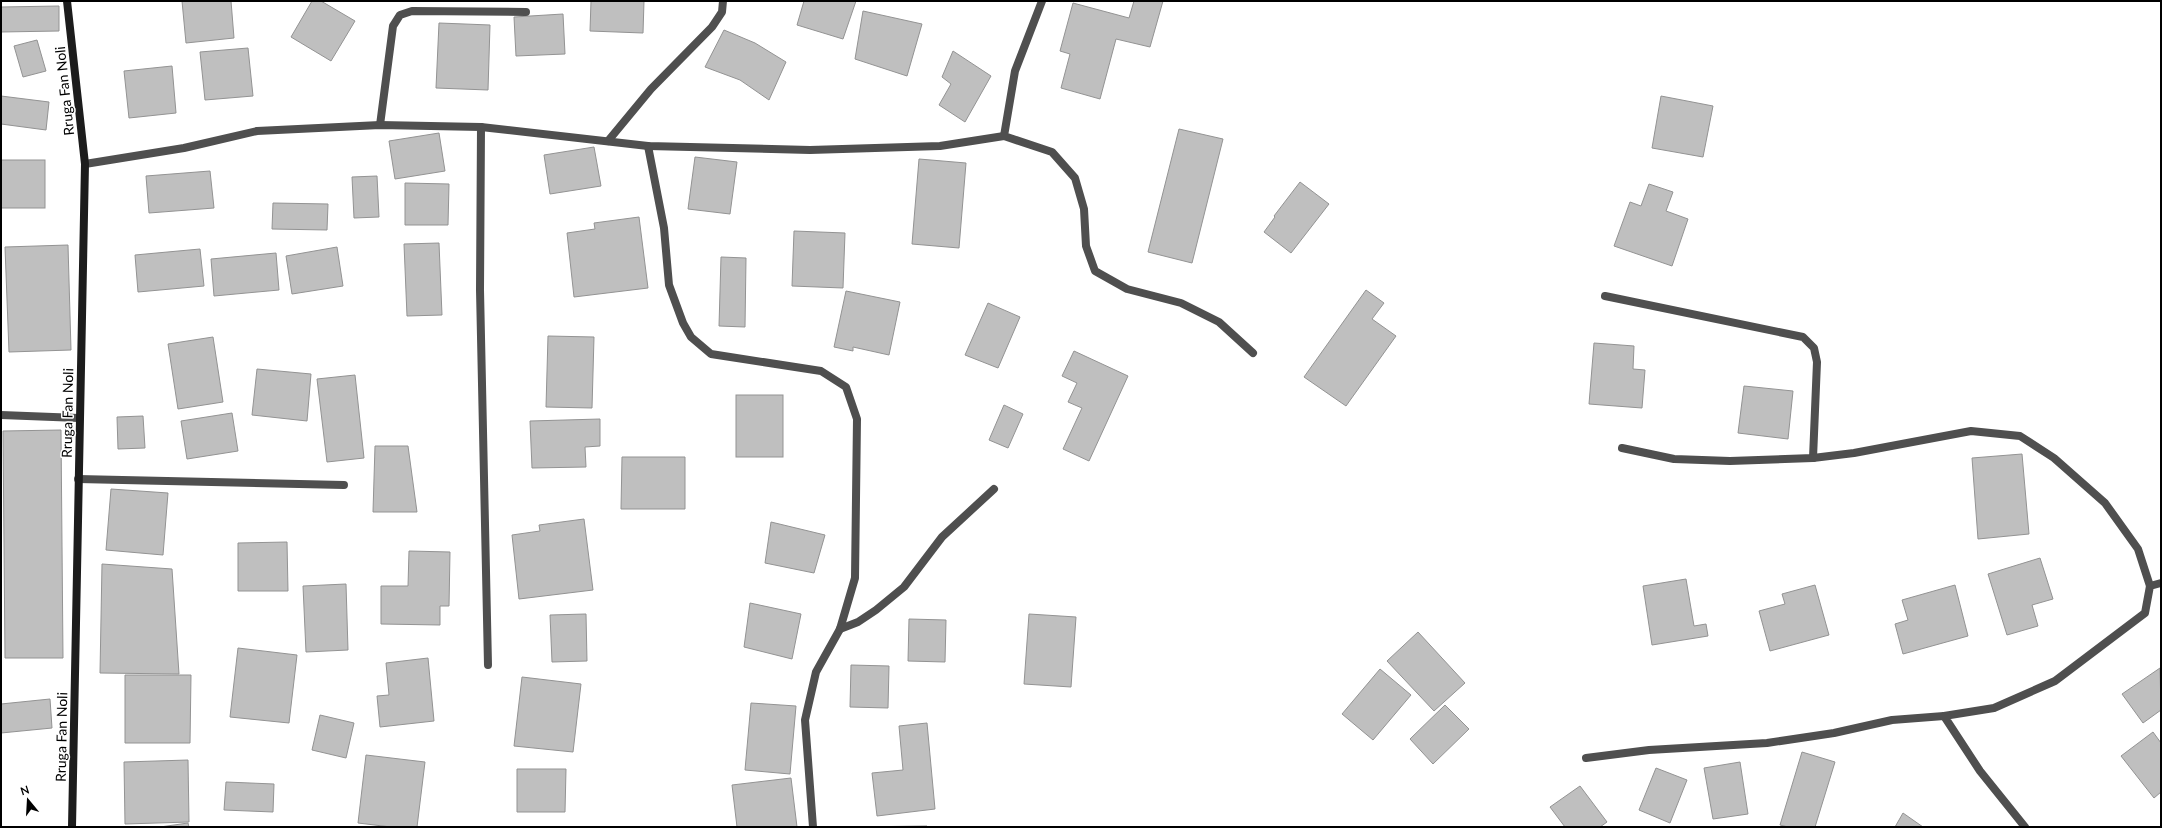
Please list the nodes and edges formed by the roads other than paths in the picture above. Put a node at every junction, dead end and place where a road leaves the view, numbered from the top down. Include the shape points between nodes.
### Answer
1 (67, 1) edge
2 (723, 1) edge
3 (1042, 1) edge
4 (526, 12) dead end
5 (380, 125) junction
6 (481, 127) junction
7 (1004, 136) junction
8 (608, 141) junction
9 (648, 146) junction
10 (85, 164) junction
11 (1605, 296) dead end
12 (1253, 353) dead end
13 (1, 415) edge
14 (79, 418) junction
15 (1622, 448) dead end
16 (1812, 458) junction
17 (78, 479) junction
18 (344, 485) dead end
19 (994, 489) dead end
20 (2161, 583) edge
21 (2150, 586) junction
22 (840, 629) junction
23 (488, 665) dead end
24 (1944, 716) junction
25 (1586, 758) dead end
26 (72, 827) edge
27 (813, 827) edge
28 (2025, 827) edge

1 - 10 main road, Rruga Fan Noli
2 - 8 street via 722,12 712,27 651,89
3 - 7 street via 1015,71
4 - 5 street via 412,11 400,15 393,26
5 - 6 street
5 - 10 street via 257,131 184,148
6 - 8 street
6 - 23 street via 480,290
7 - 9 street via 940,146 810,150
7 - 12 street via 1052,152 1075,178 1084,209 1086,246 1096,271 1127,289 1181,303 1219,322
8 - 9 street
9 - 22 street via 664,228 669,285 691,337 711,354 821,371 846,387 857,420 855,578
10 - 14 main road, Rruga Fan Noli
11 - 16 street via 1803,337 1814,348 1817,362
13 - 14 street
14 - 17 main road, Rruga Fan Noli
15 - 16 street via 1674,458 1730,461
16 - 21 street via 1854,453 1971,431 2020,436 2054,458 2105,504 2138,549
17 - 18 street
17 - 26 main road, Rruga Fan Noli
19 - 22 street via 942,537 904,587 864,618
20 - 21 street
21 - 24 street via 2145,613 2055,681 1994,708
22 - 27 street via 816,672 805,720
24 - 25 street via 1892,720 1834,733 1767,743 1648,750
24 - 28 street via 1980,771

